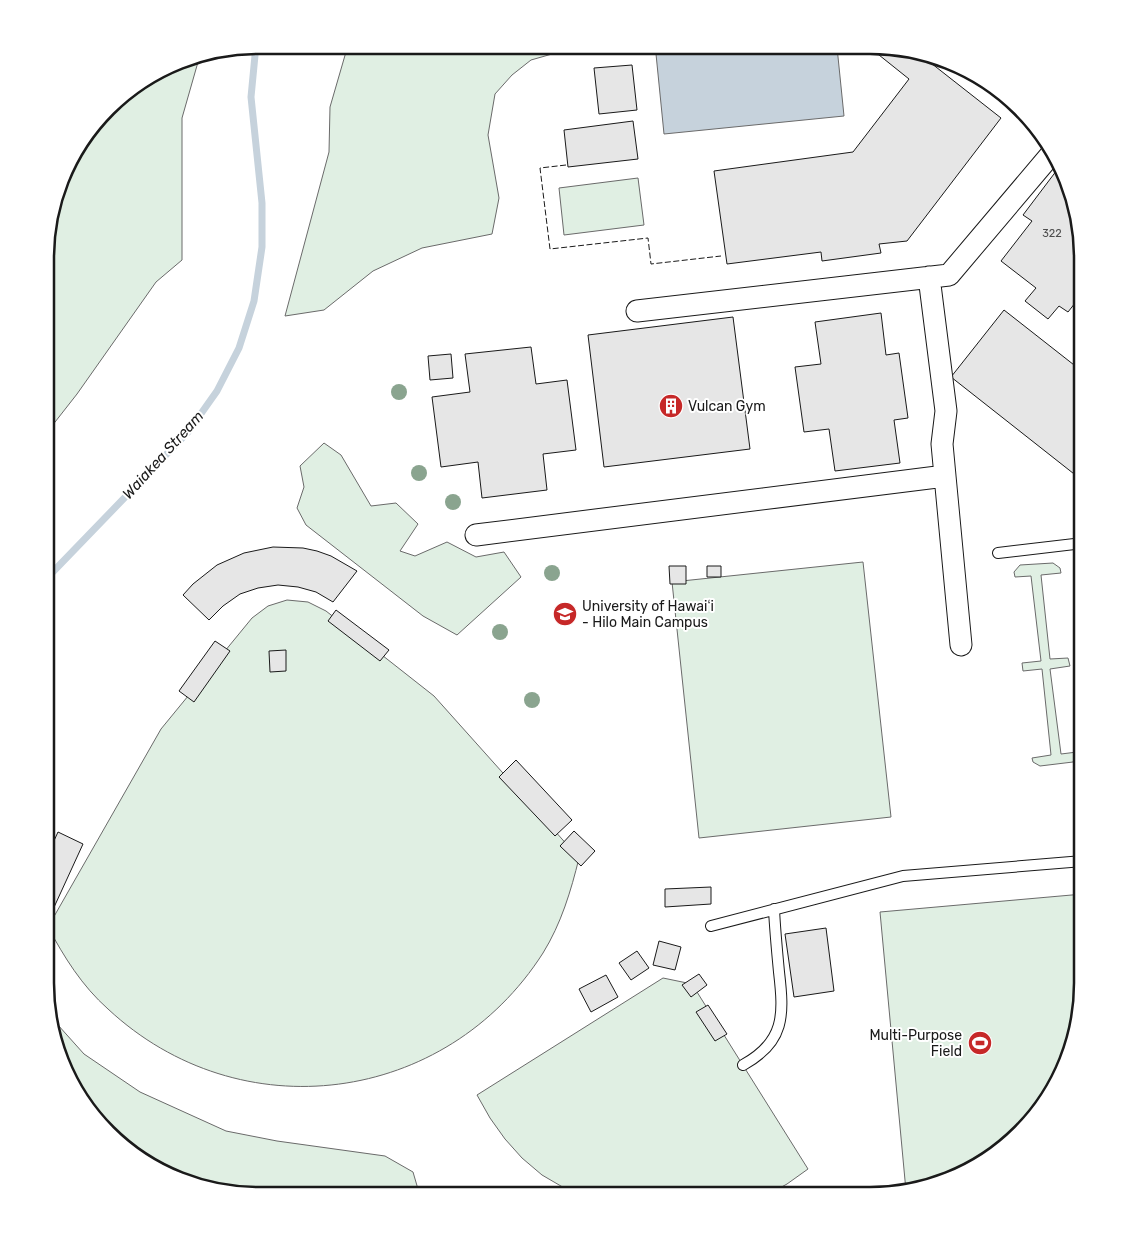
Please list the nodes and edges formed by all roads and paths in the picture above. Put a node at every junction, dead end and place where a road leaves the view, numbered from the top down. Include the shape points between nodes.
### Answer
1 (1048, 159) edge
2 (929, 277) junction
3 (637, 311) dead end
4 (945, 476) junction
5 (476, 535) dead end
6 (1074, 544) edge
7 (998, 553) dead end
8 (961, 645) dead end
9 (1074, 861) edge
10 (774, 909) junction
11 (711, 926) dead end
12 (743, 1066) dead end

1 - 2 street via 949,275
2 - 3 street
2 - 4 street via 946,411 942,444
4 - 5 street
4 - 8 street
6 - 7 lane
9 - 10 lane via 903,876
10 - 11 lane
10 - 12 lane via 781,1020 768,1046 756,1059

